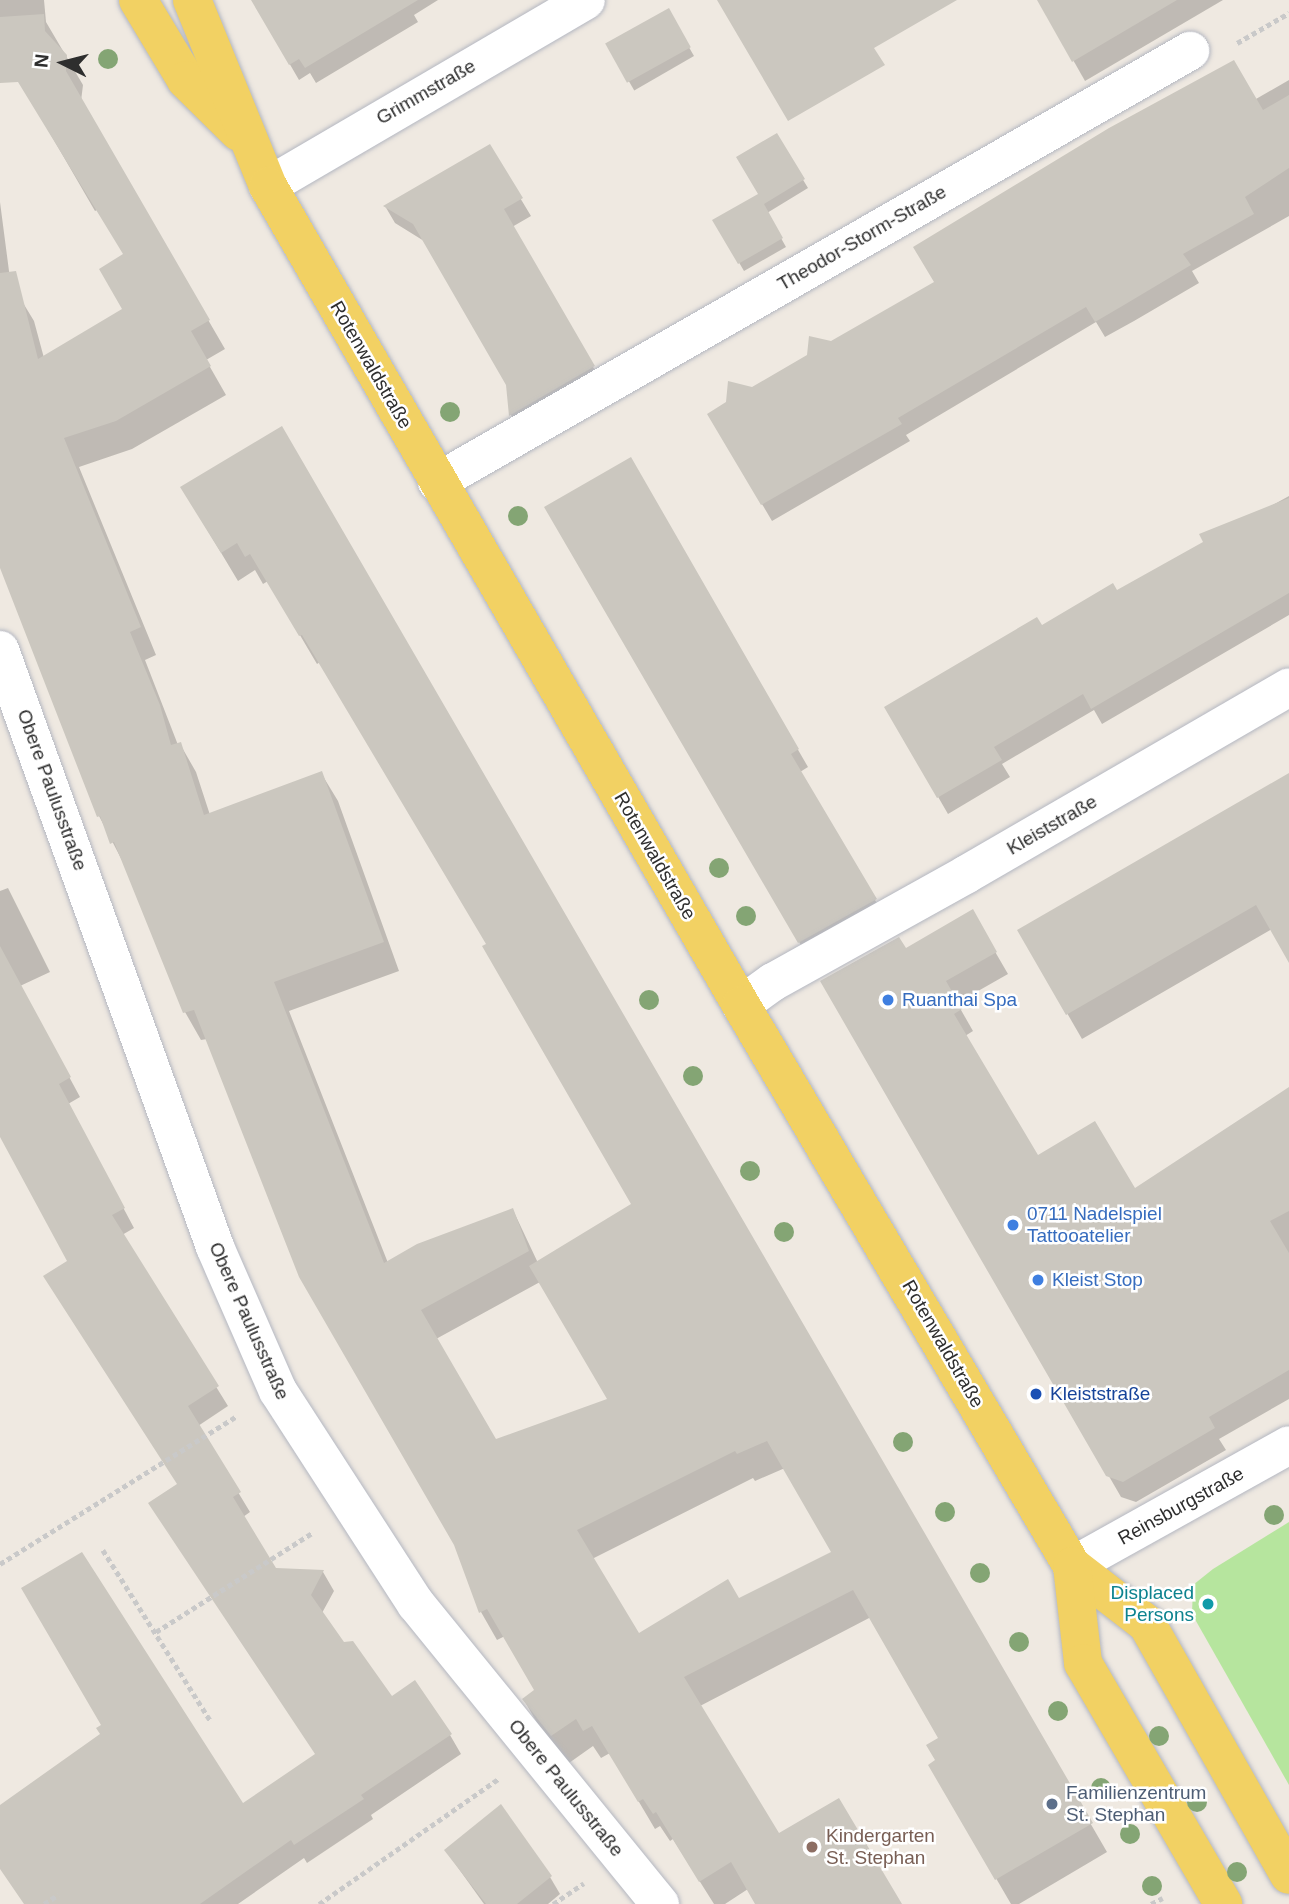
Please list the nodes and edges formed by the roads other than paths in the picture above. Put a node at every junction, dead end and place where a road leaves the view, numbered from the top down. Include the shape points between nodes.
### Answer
1 (138, 0) edge
2 (192, 0) edge
3 (586, 0) edge
4 (1189, 51) road end
5 (248, 140) junction
6 (268, 187) junction
7 (437, 482) junction
8 (0, 650) edge
9 (1289, 687) edge
10 (741, 1005) junction
11 (1289, 1445) edge
12 (1072, 1566) junction
13 (1289, 1874) edge
14 (660, 1904) edge
15 (1223, 1904) edge

1 - 5 main road, Rotenwaldstraße via 186,80
2 - 5 main road, Rotenwaldstraße
3 - 6 street, Grimmstraße
4 - 7 street, Theodor-Storm-Straße
5 - 6 main road, Rotenwaldstraße
6 - 7 main road, Rotenwaldstraße
7 - 10 main road, Rotenwaldstraße
8 - 14 street, Obere Paulusstraße via 215,1247 278,1391 416,1604
9 - 10 street, Kleiststraße via 773,982
10 - 12 main road, Rotenwaldstraße
11 - 12 street, Reinsburgstraße
12 - 13 main road, Rotenwaldstraße via 1147,1624
12 - 15 main road, Rotenwaldstraße via 1083,1663

